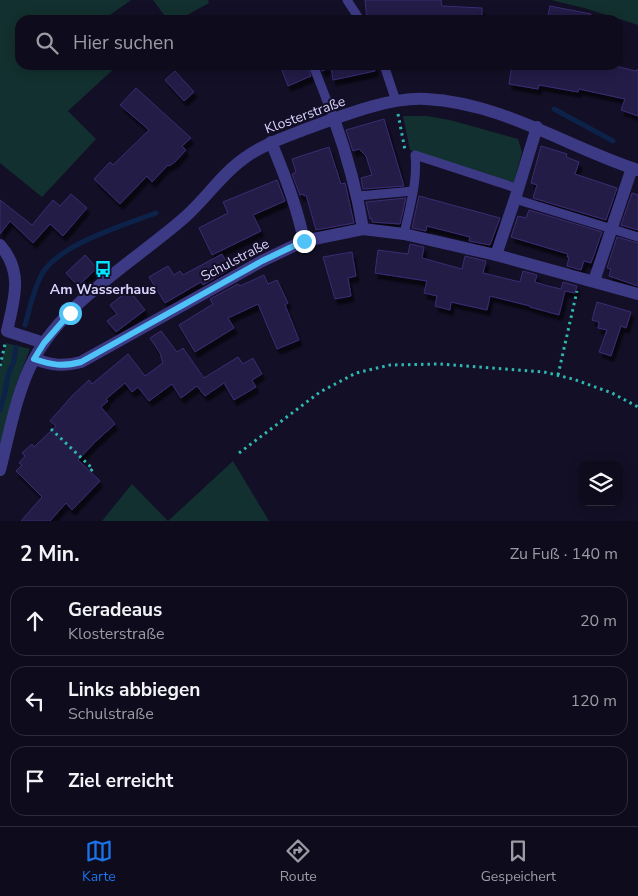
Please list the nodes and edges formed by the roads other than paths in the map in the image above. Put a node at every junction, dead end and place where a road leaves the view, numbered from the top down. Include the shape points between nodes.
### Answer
1 (348, 0) edge
2 (357, 15) edge
3 (315, 70) edge
4 (387, 70) edge
5 (396, 101) junction
6 (334, 119) junction
7 (537, 127) junction
8 (271, 142) junction
9 (635, 169) edge
10 (413, 191) junction
11 (517, 194) junction
12 (358, 196) junction
13 (612, 229) junction
14 (363, 230) junction
15 (404, 234) junction
16 (638, 236) edge
17 (304, 241) junction
18 (0, 245) edge
19 (496, 255) junction
20 (594, 281) junction
21 (638, 294) edge
22 (6, 330) edge
23 (40, 342) junction
24 (34, 359) junction
25 (0, 470) edge

1 - 2 lane
3 - 6 lane
4 - 5 lane
5 - 6 street, Klosterstraße
5 - 7 street, Klosterstraße via 453,102
6 - 8 street, Klosterstraße
6 - 12 street
7 - 9 street, Klosterstraße
7 - 11 street
8 - 17 street via 294,199
8 - 23 street, Klosterstraße via 246,157 186,216
9 - 13 street
10 - 11 lane via 416,155
10 - 12 lane
10 - 15 lane
11 - 13 lane
11 - 19 street
12 - 14 street
13 - 16 lane
13 - 20 street
14 - 15 street, Schulstraße
14 - 17 street, Schulstraße
15 - 19 street, Schulstraße
17 - 24 street, Schulstraße via 81,362 66,366
18 - 22 street via 8,254 15,273 16,293
19 - 20 street, Schulstraße
20 - 21 street, Schulstraße
22 - 23 street
23 - 24 street, Klosterstraße
24 - 25 street, Klosterstraße via 22,385

